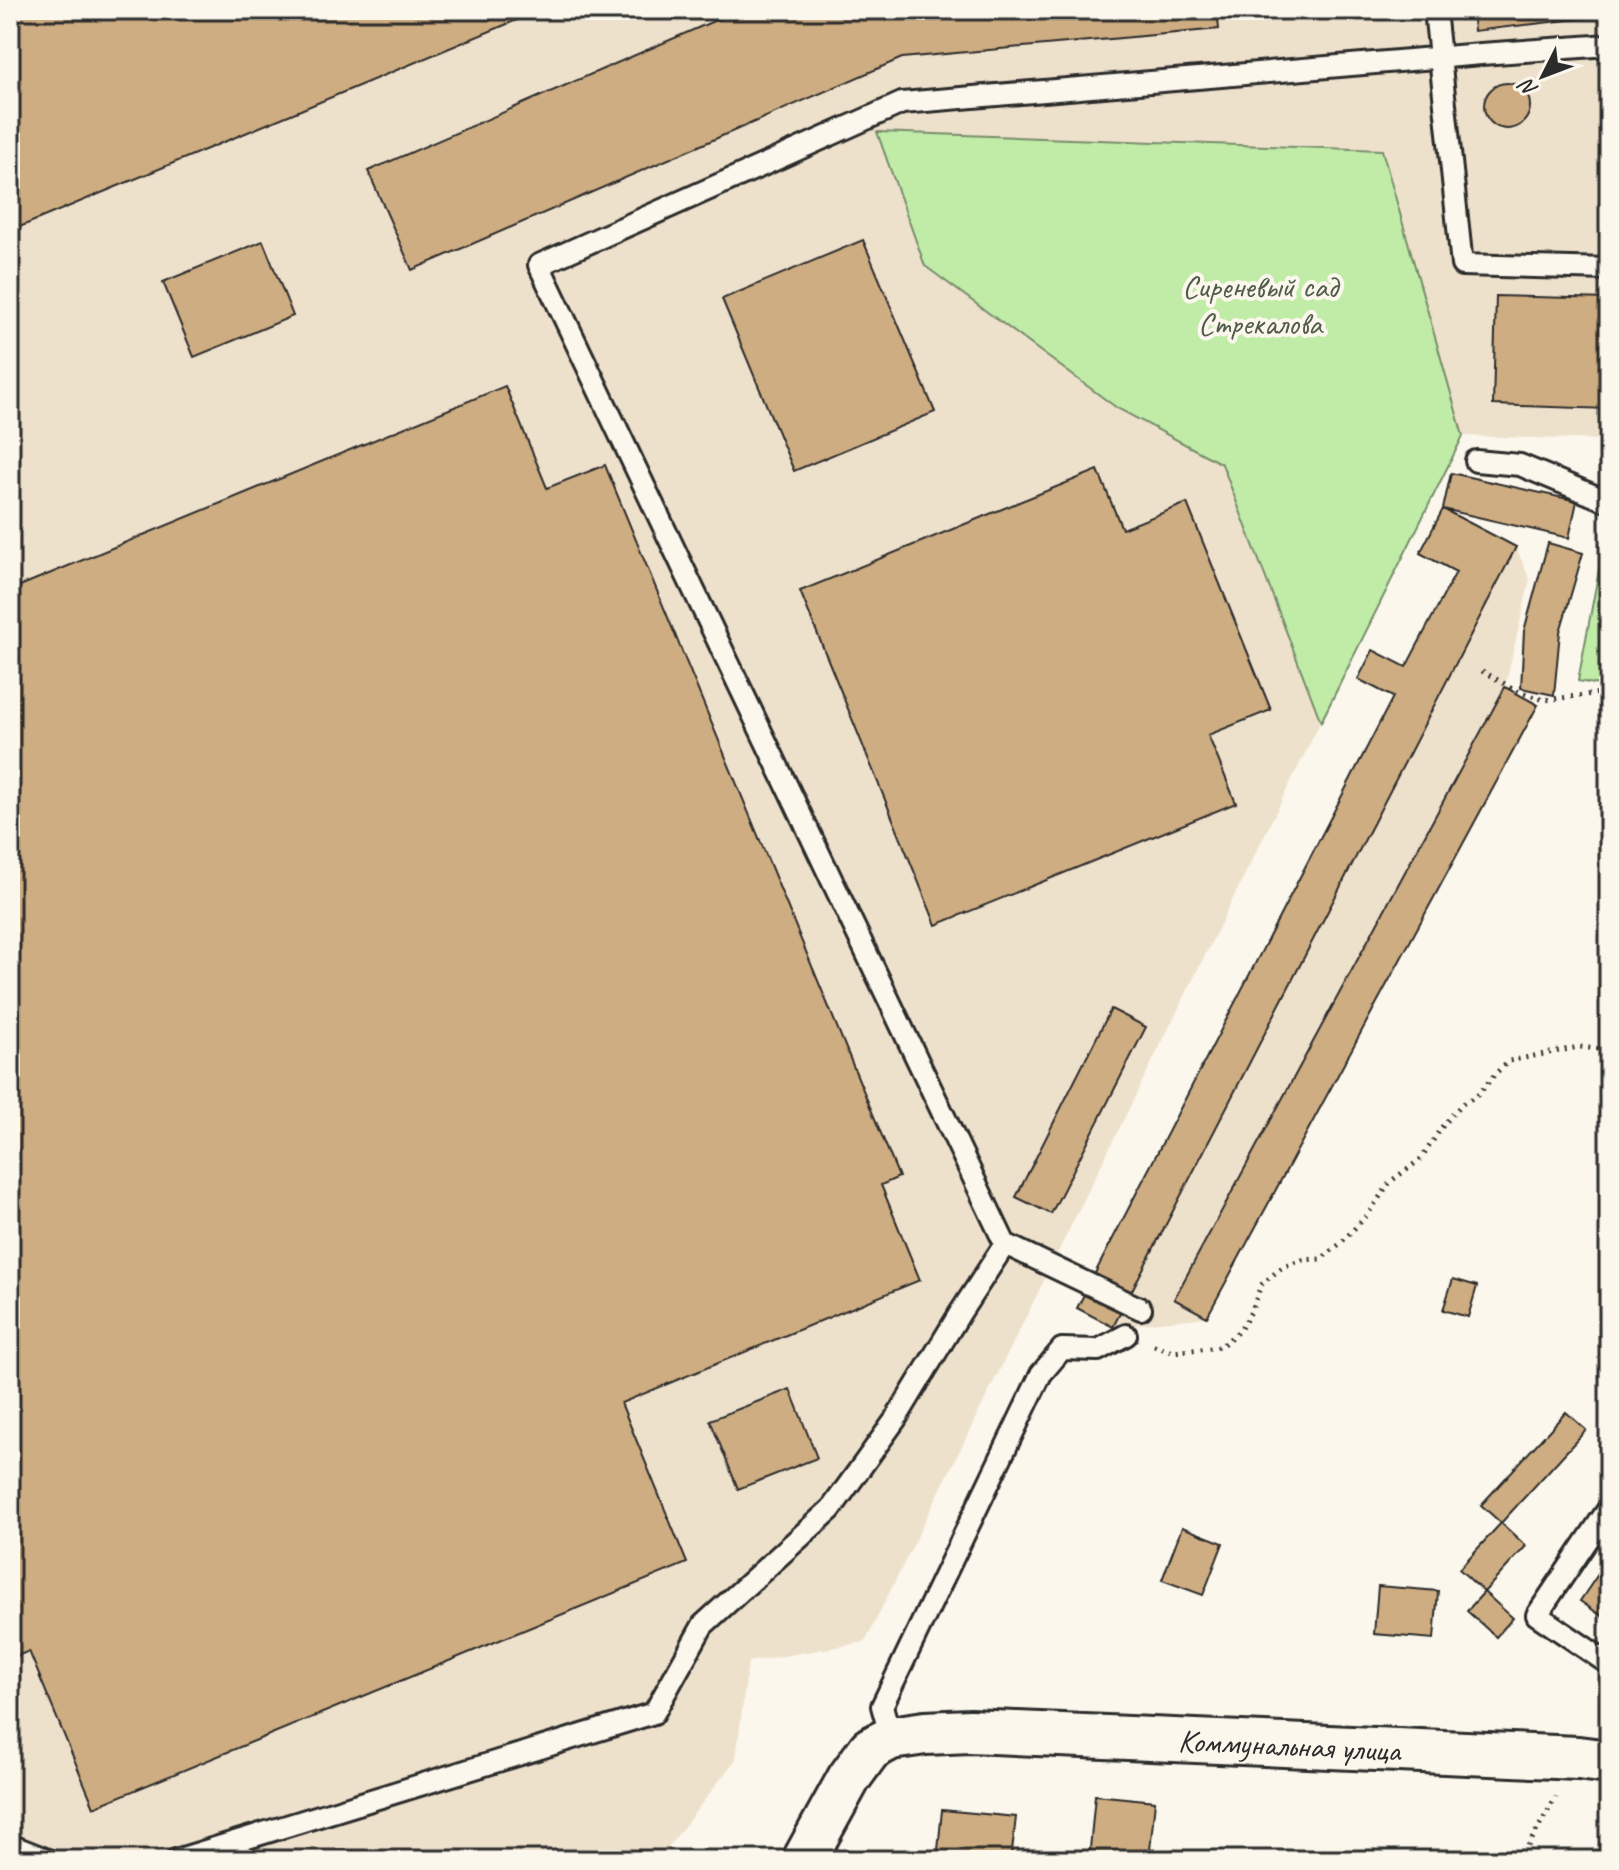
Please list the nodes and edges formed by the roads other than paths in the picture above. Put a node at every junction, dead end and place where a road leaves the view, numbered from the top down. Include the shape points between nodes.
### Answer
1 (1435, 10) edge
2 (1609, 45) edge
3 (1440, 57) junction
4 (1609, 269) edge
5 (1476, 461) dead end
6 (1609, 502) edge
7 (1005, 1244) junction
8 (1141, 1309) dead end
9 (1126, 1335) road end
10 (1609, 1508) edge
11 (1609, 1664) edge
12 (891, 1738) junction
13 (1594, 1760) edge
14 (10, 1845) edge
15 (48, 1860) edge
16 (176, 1860) edge
17 (804, 1860) edge

1 - 3 lane
2 - 3 lane
3 - 4 lane via 1462,265
3 - 7 lane via 902,103 539,265
5 - 6 lane via 1520,465
7 - 8 lane
7 - 16 lane via 895,1420 831,1509 703,1625 654,1713
9 - 12 lane via 1098,1350 1062,1349 1041,1374 882,1706
10 - 11 lane via 1537,1615
12 - 13 street, Коммунальная улица via 970,1731
12 - 17 street via 870,1749 849,1778
14 - 15 lane

